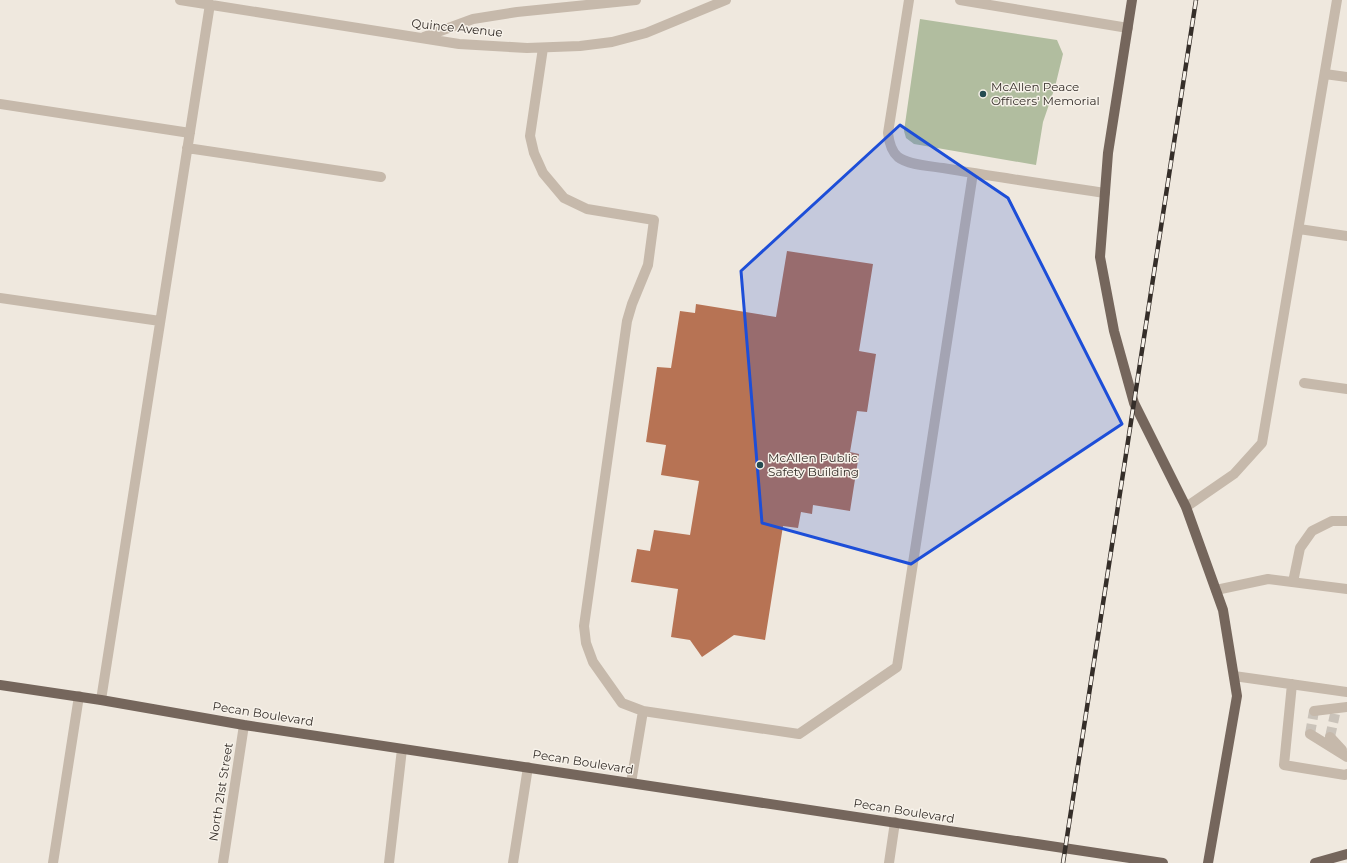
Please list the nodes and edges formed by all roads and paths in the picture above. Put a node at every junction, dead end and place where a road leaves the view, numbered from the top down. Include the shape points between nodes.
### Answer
1 (180, 0) edge
2 (636, 0) edge
3 (726, 0) edge
4 (909, 0) edge
5 (960, 0) edge
6 (1132, 0) edge
7 (1337, 0) edge
8 (210, 4) junction
9 (1128, 28) junction
10 (422, 38) junction
11 (543, 48) junction
12 (1325, 74) junction
13 (1347, 77) edge
14 (0, 104) edge
15 (190, 133) junction
16 (187, 148) junction
17 (973, 173) junction
18 (381, 177) dead end
19 (1105, 193) junction
20 (1299, 229) junction
21 (1347, 236) edge
22 (0, 298) edge
23 (160, 321) junction
24 (1304, 383) dead end
25 (1347, 389) edge
26 (1186, 507) junction
27 (1347, 521) edge
28 (1293, 582) junction
29 (1216, 590) junction
30 (1347, 590) edge
31 (1234, 676) junction
32 (1292, 684) junction
33 (0, 685) edge
34 (1347, 692) edge
35 (79, 696) junction
36 (101, 700) junction
37 (1347, 708) edge
38 (642, 710) junction
39 (1314, 711) dead end
40 (1334, 714) dead end
41 (244, 725) junction
42 (1310, 734) dead end
43 (1330, 737) dead end
44 (402, 748) junction
45 (1347, 757) edge
46 (528, 767) junction
47 (1346, 771) edge
48 (631, 783) junction
49 (895, 822) junction
50 (1347, 854) edge
51 (53, 863) edge
52 (223, 863) edge
53 (388, 863) edge
54 (513, 863) edge
55 (889, 863) edge
56 (1164, 863) edge
57 (1208, 863) edge
58 (1315, 863) edge

1 - 8 street, Quince Avenue
2 - 10 street via 473,19
3 - 11 street, Quince Avenue via 639,35 612,42
4 - 17 street via 888,133 889,143 899,158 909,162
5 - 9 street
6 - 9 main road
7 - 12 street
8 - 10 street, Quince Avenue
8 - 15 street
9 - 19 main road via 1108,154
10 - 11 street, Quince Avenue via 460,44
11 - 38 street via 530,136 543,173 564,198 587,209 654,220 648,264 627,321 584,626 586,643 593,662 622,703
12 - 13 street
12 - 20 street
14 - 15 street
15 - 16 street
16 - 18 street
16 - 23 street
17 - 19 street
17 - 38 street via 897,668 799,734
19 - 26 main road via 1100,257 1114,332 1134,403
20 - 21 street
20 - 26 street via 1262,443 1234,474
22 - 23 street
23 - 36 street
24 - 25 street
26 - 29 main road
27 - 28 street via 1332,521 1312,532 1300,548
28 - 29 street via 1268,578
28 - 30 street
29 - 31 main road via 1223,610
31 - 32 street
31 - 57 main road via 1237,696
32 - 34 street
32 - 47 street via 1284,765
33 - 35 main road, Pecan Boulevard
35 - 36 main road, Pecan Boulevard
35 - 51 street
36 - 41 main road, Pecan Boulevard
37 - 39 street
37 - 40 street
38 - 48 street
41 - 44 main road, Pecan Boulevard
41 - 52 street, North 21st Street
42 - 45 street
43 - 45 street
44 - 46 main road, Pecan Boulevard
44 - 53 street
46 - 48 main road, Pecan Boulevard
46 - 54 street
48 - 49 main road, Pecan Boulevard
49 - 55 street
49 - 56 main road, Pecan Boulevard
50 - 58 main road

